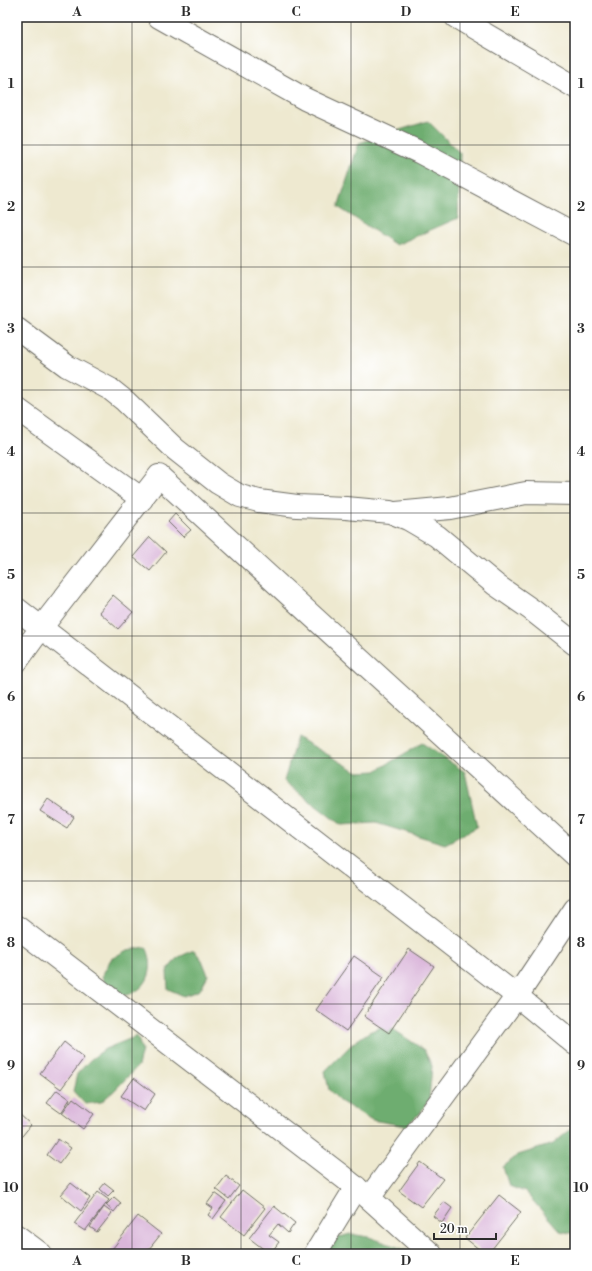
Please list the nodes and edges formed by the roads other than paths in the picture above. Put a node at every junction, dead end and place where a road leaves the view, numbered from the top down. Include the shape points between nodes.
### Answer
1 (159, 17) edge
2 (456, 17) edge
3 (575, 87) edge
4 (575, 235) edge
5 (17, 329) edge
6 (17, 409) edge
7 (575, 494) edge
8 (142, 499) junction
9 (394, 513) junction
10 (17, 609) edge
11 (42, 628) junction
12 (575, 644) edge
13 (17, 661) edge
14 (575, 856) edge
15 (575, 909) edge
16 (17, 927) edge
17 (518, 996) junction
18 (575, 1044) edge
19 (362, 1193) junction
20 (17, 1236) edge
21 (42, 1254) edge
22 (316, 1254) edge
23 (431, 1254) edge

1 - 4 street via 304,99 419,152
2 - 3 street
5 - 9 street via 67,366 125,400 175,449 218,483 240,496 297,506
6 - 8 street
7 - 9 street via 526,493 450,508
8 - 11 street
8 - 14 street via 159,476
9 - 12 street via 437,536 496,585
10 - 11 street
11 - 13 street
11 - 17 street
15 - 17 street
16 - 19 street
17 - 18 street
17 - 19 street
19 - 22 street
19 - 23 street
20 - 21 street

